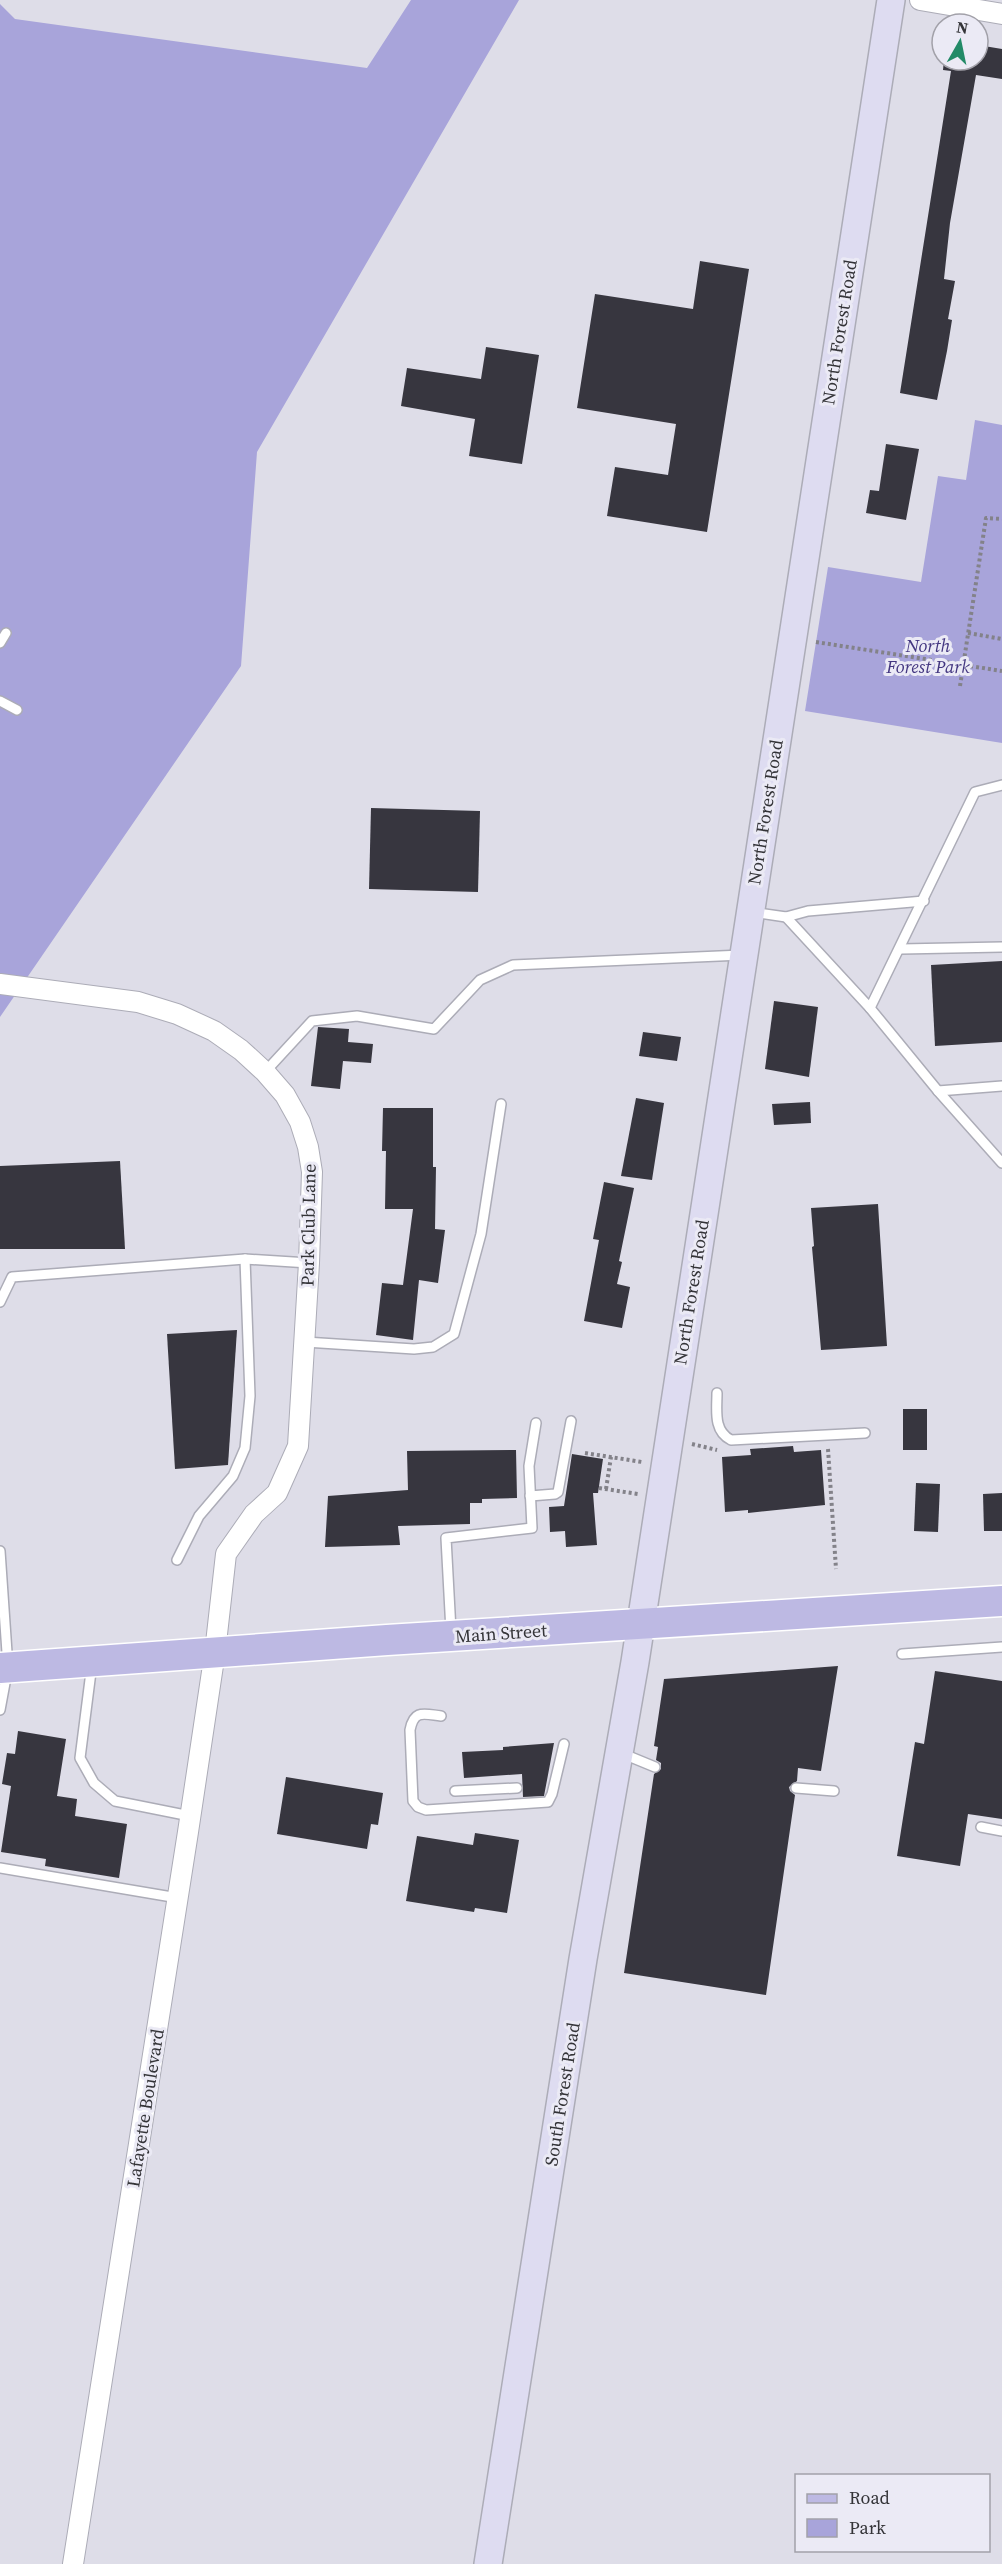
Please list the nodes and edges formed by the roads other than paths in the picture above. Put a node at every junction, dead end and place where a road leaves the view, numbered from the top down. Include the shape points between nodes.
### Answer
1 (891, 0) edge
2 (920, 0) edge
3 (1002, 14) edge
4 (6, 633) dead end
5 (0, 643) edge
6 (0, 701) edge
7 (17, 710) dead end
8 (1002, 785) edge
9 (924, 902) junction
10 (750, 912) junction
11 (786, 917) junction
12 (1002, 946) edge
13 (901, 949) junction
14 (743, 955) junction
15 (0, 984) edge
16 (870, 1008) junction
17 (265, 1072) junction
18 (1002, 1086) edge
19 (938, 1091) junction
20 (501, 1104) dead end
21 (1002, 1163) edge
22 (246, 1259) junction
23 (309, 1263) junction
24 (0, 1302) edge
25 (304, 1342) junction
26 (717, 1393) dead end
27 (571, 1421) dead end
28 (536, 1423) dead end
29 (865, 1433) dead end
30 (530, 1496) junction
31 (0, 1551) edge
32 (177, 1560) dead end
33 (1002, 1600) edge
34 (640, 1624) junction
35 (451, 1636) junction
36 (1002, 1647) edge
37 (215, 1652) junction
38 (902, 1654) dead end
39 (92, 1662) junction
40 (4, 1668) edge
41 (0, 1710) edge
42 (441, 1716) dead end
43 (564, 1744) dead end
44 (620, 1752) junction
45 (655, 1767) dead end
46 (517, 1788) dead end
47 (796, 1788) dead end
48 (455, 1791) dead end
49 (834, 1791) dead end
50 (190, 1816) junction
51 (981, 1827) dead end
52 (1002, 1831) edge
53 (0, 1869) edge
54 (178, 1898) junction
55 (73, 2564) edge
56 (488, 2564) edge

1 - 10 street, North Forest Road
2 - 3 street
4 - 5 lane
6 - 7 lane
8 - 9 lane via 975,792
9 - 11 lane via 808,911
9 - 13 lane
10 - 11 lane
10 - 14 street, North Forest Road
11 - 16 lane
12 - 13 lane
13 - 16 lane
14 - 17 lane via 513,965 480,980 434,1029 357,1016 312,1021
14 - 34 street, North Forest Road
15 - 17 street, Park Club Lane via 138,1002 177,1014 214,1031
16 - 19 lane
17 - 23 street, Park Club Lane via 285,1095 308,1147 312,1172
18 - 19 lane
19 - 21 lane
20 - 25 lane via 481,1234 454,1334 433,1347 414,1349
22 - 23 lane
22 - 24 lane via 12,1277
22 - 32 lane via 250,1396 245,1448 233,1476 199,1516
23 - 25 street, Park Club Lane
25 - 37 street, Park Club Lane via 298,1446 277,1493 254,1514 225,1554
26 - 29 lane via 719,1430 730,1440
27 - 30 lane via 558,1492
28 - 30 lane via 528,1466
30 - 35 lane via 532,1528 446,1538
31 - 40 lane
33 - 34 main road, Main Street
34 - 35 main road, Main Street
34 - 44 street, South Forest Road
35 - 37 main road, Main Street
36 - 38 lane
37 - 39 main road, Main Street
37 - 50 street, Lafayette Boulevard
39 - 40 main road, Main Street
39 - 50 lane via 80,1758 94,1783 116,1802
40 - 41 lane
42 - 43 lane via 417,1715 410,1730 413,1801 426,1810 548,1802
44 - 45 lane
44 - 56 street, South Forest Road via 583,1959
46 - 48 lane
47 - 49 lane
50 - 54 street, Lafayette Boulevard
51 - 52 lane
53 - 54 lane
54 - 55 street, Lafayette Boulevard

